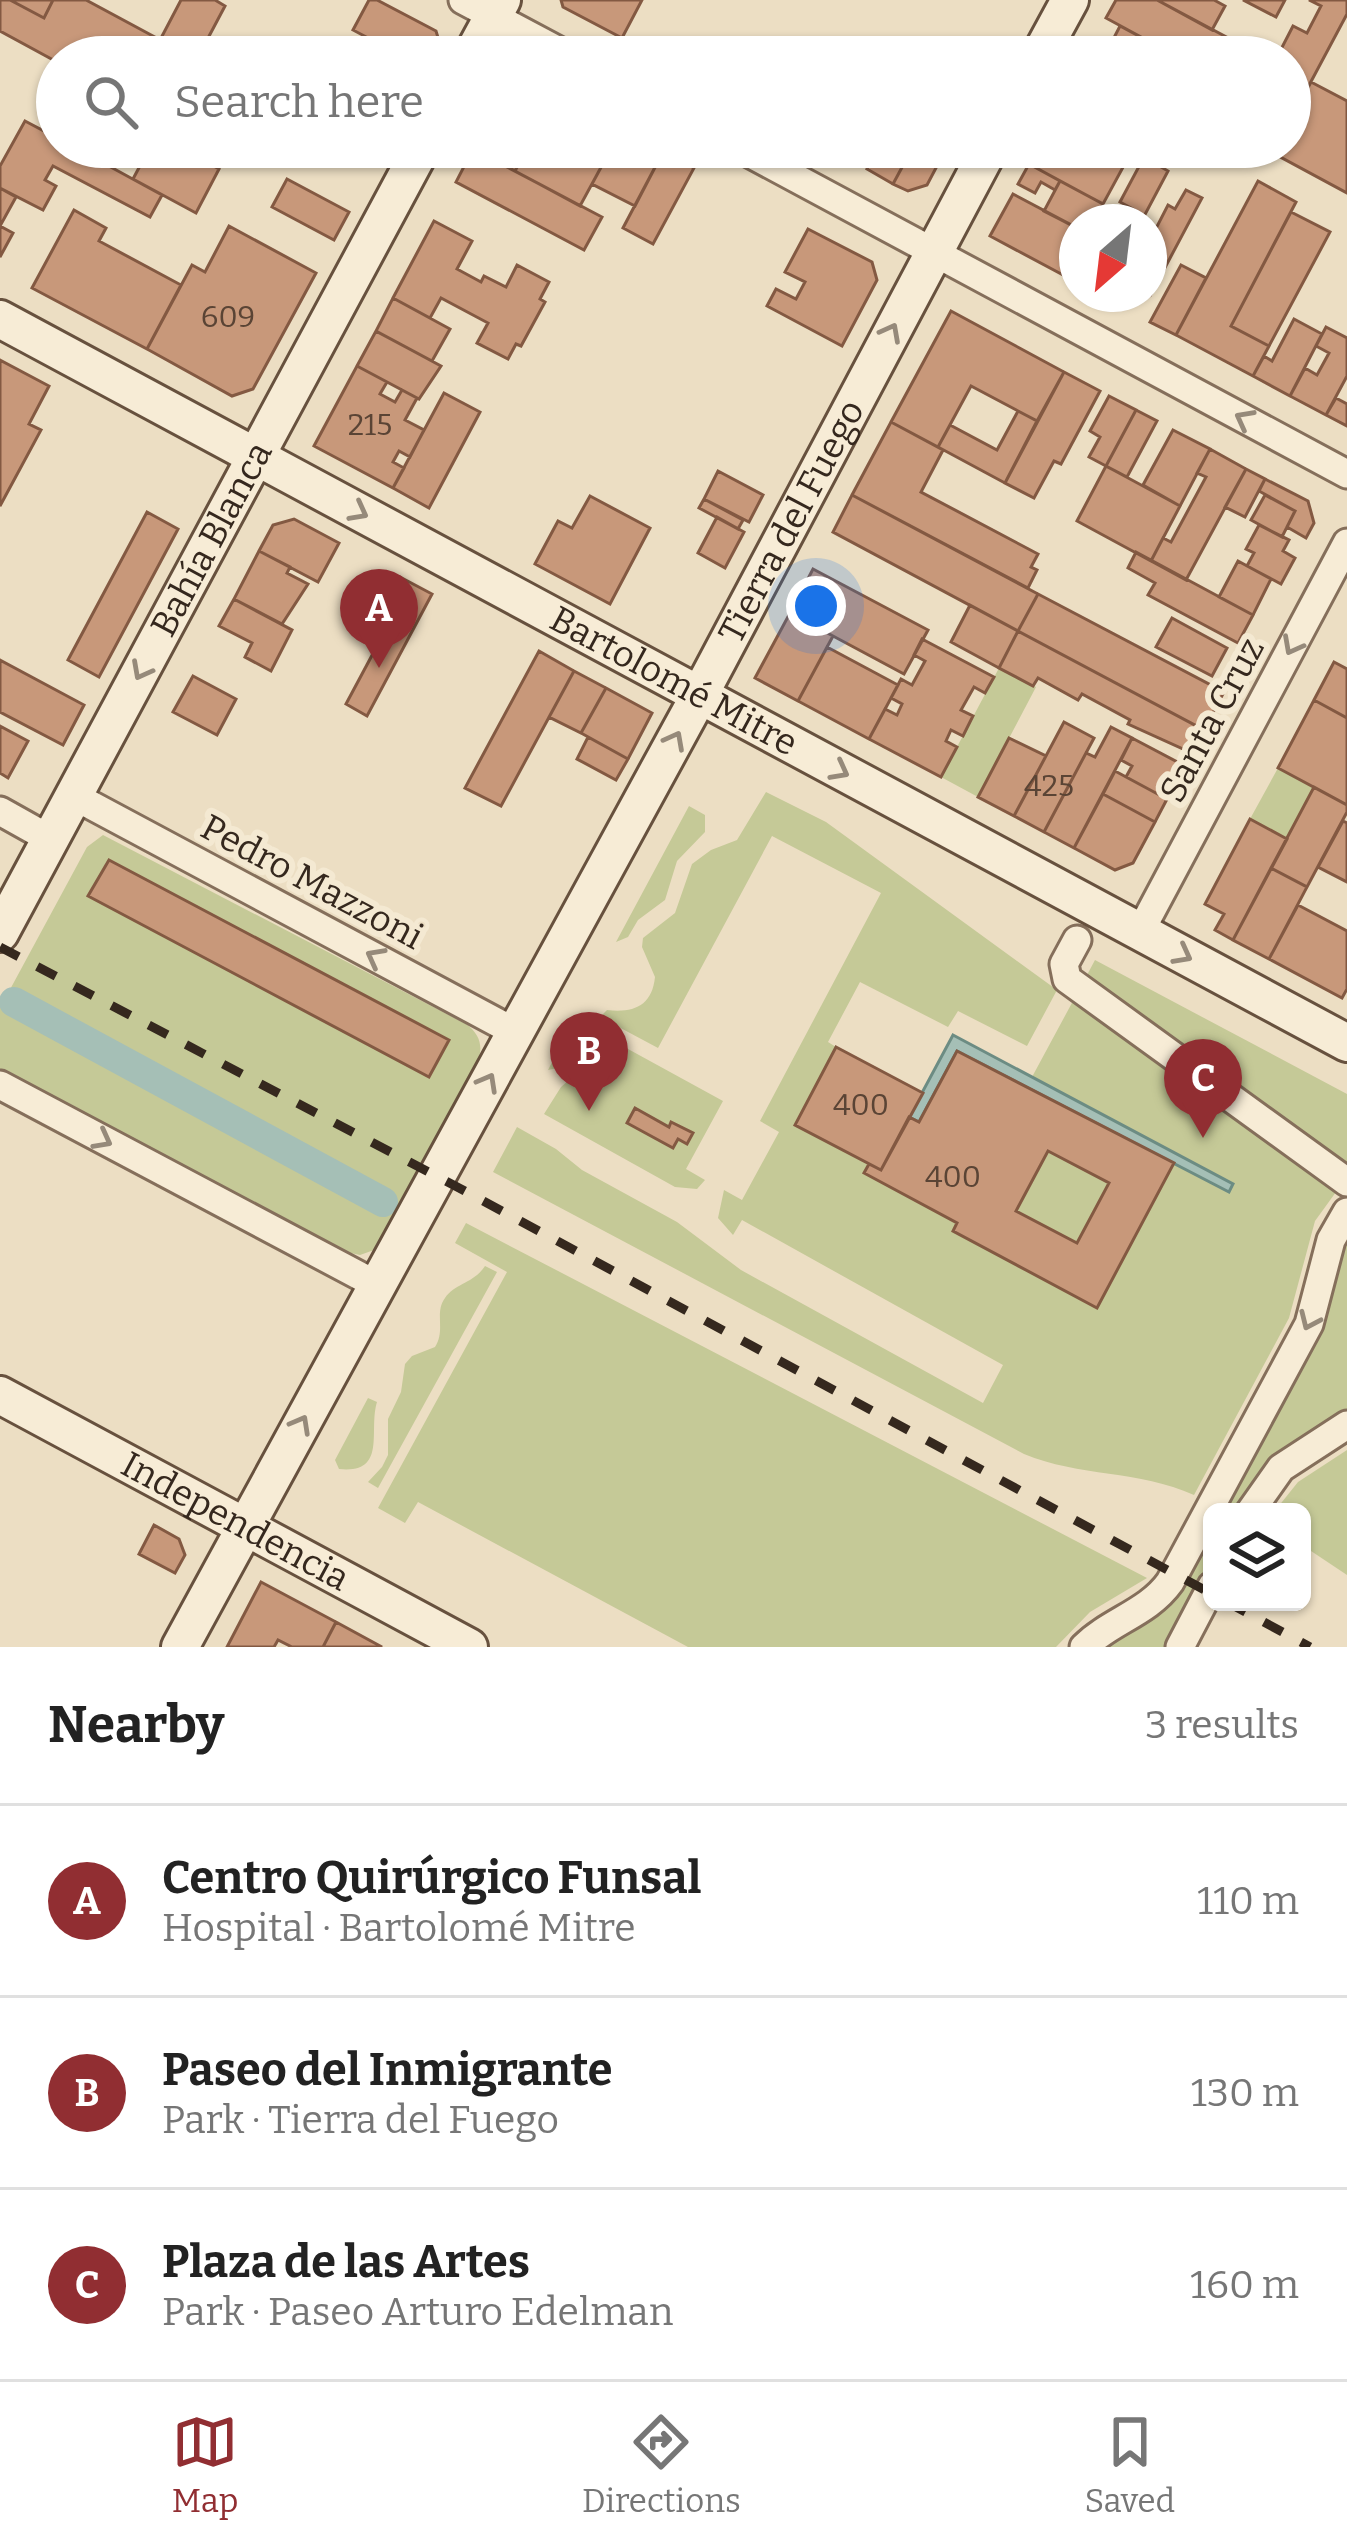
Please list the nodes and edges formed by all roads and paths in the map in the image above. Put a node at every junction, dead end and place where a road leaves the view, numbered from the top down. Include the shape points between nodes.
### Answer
1 (1070, 0) edge
2 (486, 5) edge
3 (477, 36) edge
4 (535, 36) edge
5 (1050, 36) edge
6 (411, 168) edge
7 (777, 168) edge
8 (979, 168) edge
9 (933, 252) junction
10 (0, 319) edge
11 (256, 457) junction
12 (1347, 474) edge
13 (1347, 543) edge
14 (700, 696) junction
15 (74, 796) junction
16 (0, 811) edge
17 (50, 839) junction
18 (1140, 932) junction
19 (0, 933) edge
20 (1077, 940) dead end
21 (515, 1032) junction
22 (1347, 1043) edge
23 (0, 1085) edge
24 (1347, 1182) edge
25 (1347, 1212) edge
26 (377, 1285) junction
27 (0, 1395) edge
28 (1347, 1425) edge
29 (1256, 1503) edge
30 (245, 1527) junction
31 (1203, 1603) edge
32 (180, 1647) edge
33 (469, 1647) edge
34 (1084, 1647) edge
35 (1180, 1647) edge

1 - 5 street
2 - 3 street
2 - 4 street
6 - 11 street, Bahía Blanca
7 - 9 street
8 - 9 street, Tierra del Fuego
12 -> 9 street
14 -> 9 street, Tierra del Fuego
10 - 11 street, Bartolomé Mitre
11 -> 14 street, Bartolomé Mitre
11 -> 15 street, Bahía Blanca
13 -> 18 street, Santa Cruz
14 -> 18 street, Bartolomé Mitre
21 -> 14 street, Tierra del Fuego
15 - 17 street, Bahía Blanca
21 -> 15 street, Pedro Mazzoni
16 - 17 street
17 - 19 street, Bahía Blanca
18 -> 22 street, Bartolomé Mitre
20 - 24 street via 1064,964 1067,979
26 -> 21 street, Tierra del Fuego
23 -> 26 street
25 -> 34 street via 1331,1240 1309,1324 1170,1582
30 -> 26 street, Tierra del Fuego
27 - 30 street, Independencia
28 - 29 street via 1281,1468
30 - 32 street, Tierra del Fuego
30 - 33 street, Independencia
31 - 35 street

